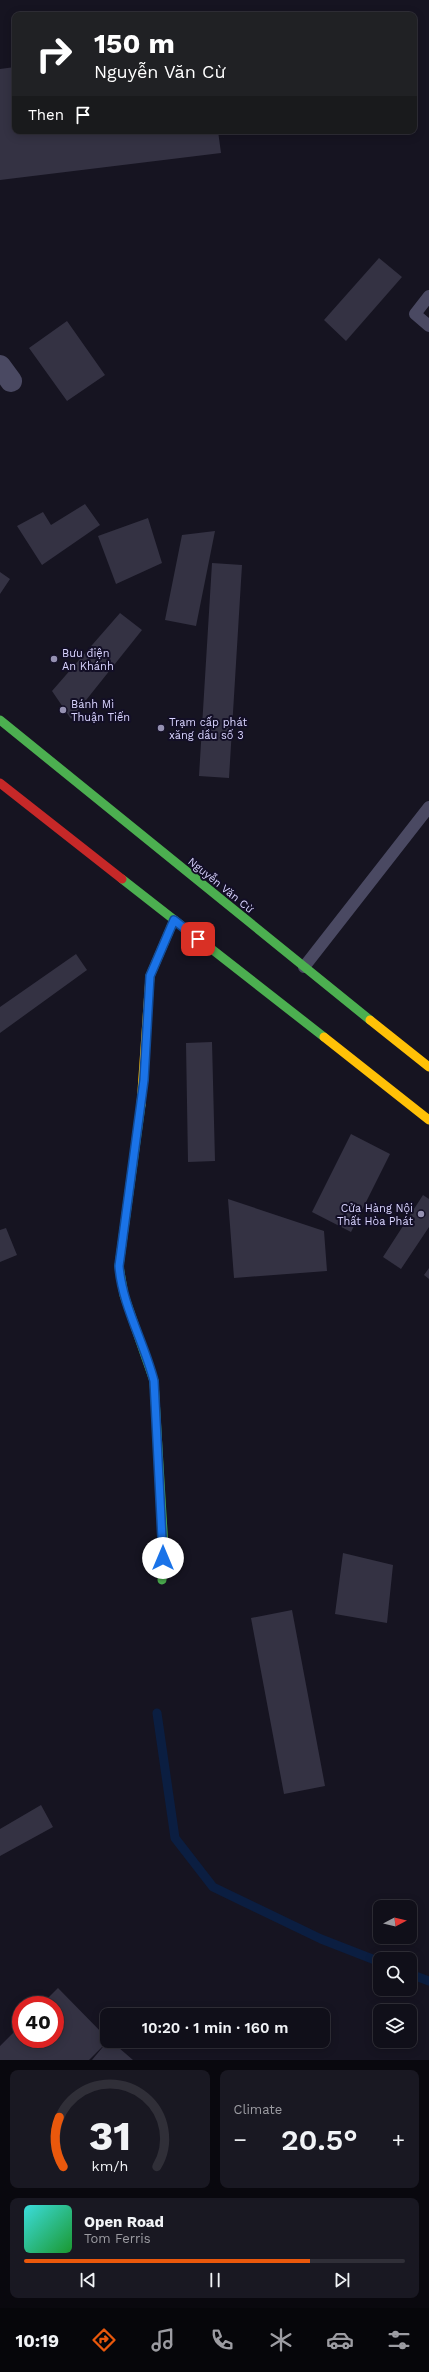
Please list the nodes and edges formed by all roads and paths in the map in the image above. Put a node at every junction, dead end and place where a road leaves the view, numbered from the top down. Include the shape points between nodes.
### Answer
1 (429, 296) edge
2 (429, 326) edge
3 (0, 720) edge
4 (0, 783) edge
5 (429, 807) edge
6 (174, 920) junction
7 (304, 967) junction
8 (428, 1062) edge
9 (429, 1120) edge
10 (162, 1580) dead end

1 - 2 lane via 415,314
3 - 7 main road, Nguyễn Văn Cừ
4 - 6 main road
5 - 7 lane
6 - 9 main road
6 - 10 main road via 150,976 144,1080 119,1266 120,1283 148,1357 154,1381 164,1548
7 - 8 main road, Nguyễn Văn Cừ

